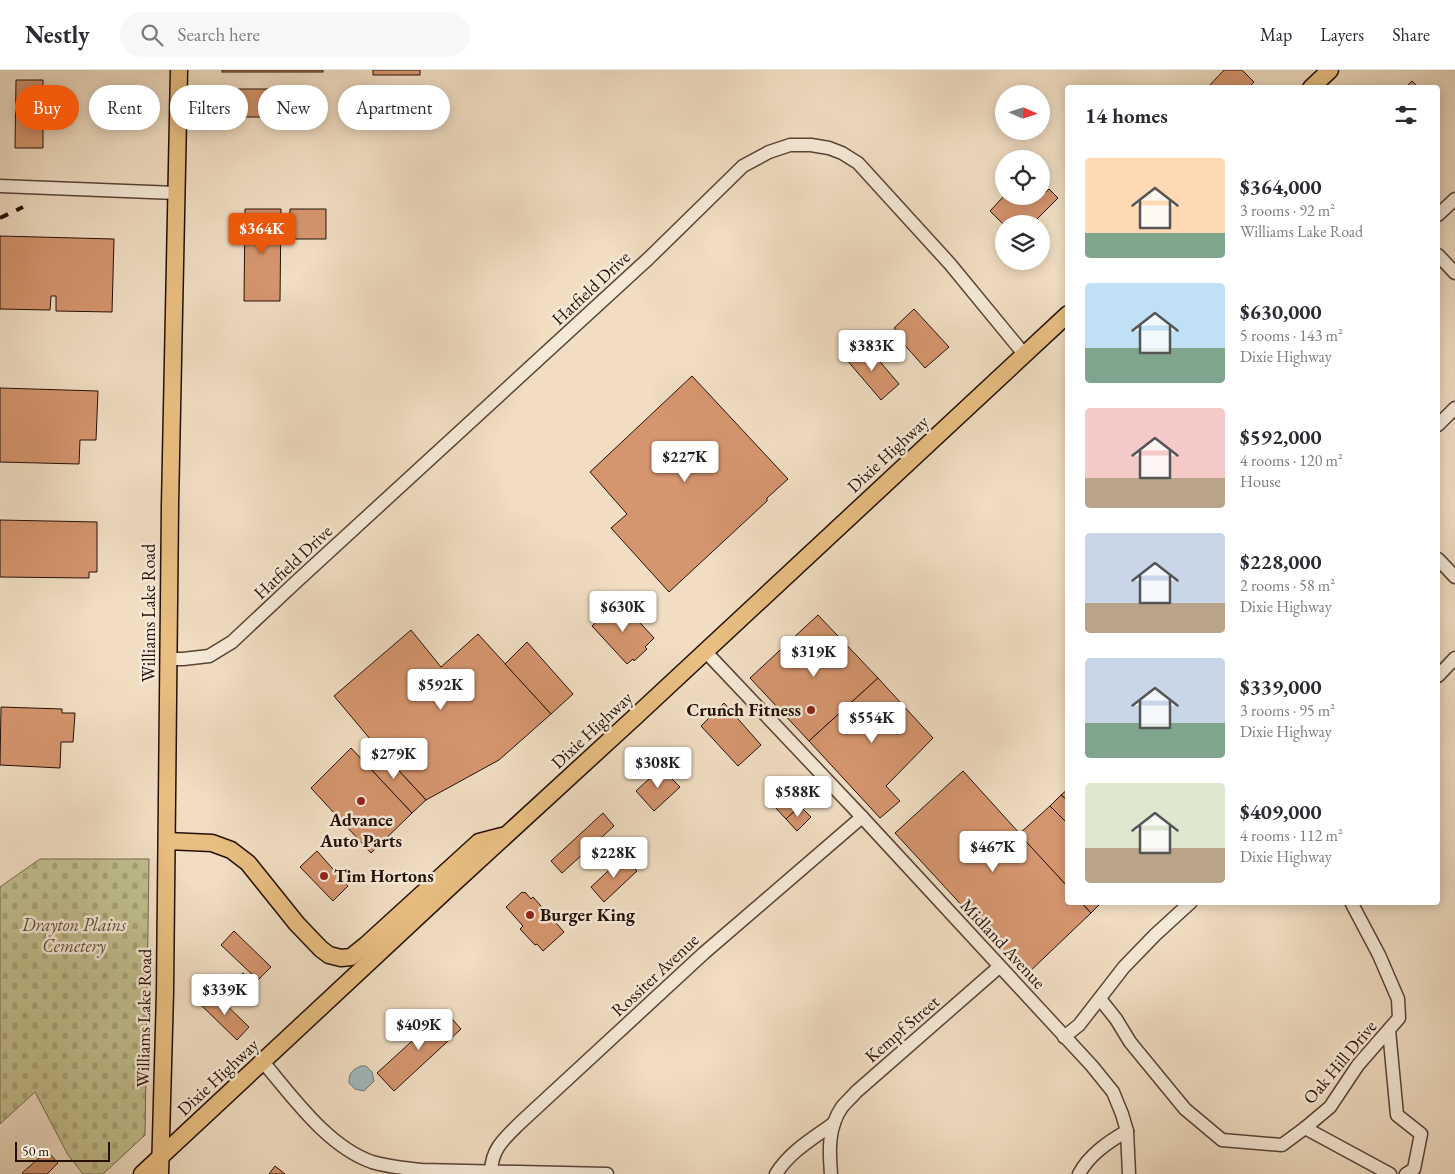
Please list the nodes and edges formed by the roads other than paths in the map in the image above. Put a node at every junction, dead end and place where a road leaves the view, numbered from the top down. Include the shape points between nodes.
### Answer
1 (179, 70) edge
2 (1330, 70) edge
3 (1314, 85) edge
4 (0, 186) edge
5 (176, 193) junction
6 (1455, 198) edge
7 (1440, 213) edge
8 (1440, 257) edge
9 (1455, 273) edge
10 (1065, 317) edge
11 (1024, 354) junction
12 (1455, 408) edge
13 (1440, 423) edge
14 (1440, 561) edge
15 (1455, 577) edge
16 (705, 651) junction
17 (169, 659) junction
18 (1453, 662) edge
19 (1440, 674) edge
20 (862, 818) junction
21 (507, 834) junction
22 (167, 841) junction
23 (1188, 905) edge
24 (1353, 905) edge
25 (999, 967) junction
26 (1100, 999) junction
27 (1390, 1030) junction
28 (1064, 1037) junction
29 (263, 1062) junction
30 (834, 1123) junction
31 (1305, 1128) junction
32 (1127, 1131) junction
33 (160, 1156) junction
34 (491, 1171) junction
35 (142, 1174) edge
36 (160, 1174) edge
37 (607, 1174) edge
38 (776, 1174) edge
39 (831, 1174) edge
40 (1079, 1174) edge
41 (1129, 1174) edge
42 (1390, 1174) edge
43 (1406, 1174) edge

1 - 5 main road, Williams Lake Road
2 - 3 main road
4 - 5 street
5 - 17 main road, Williams Lake Road
6 - 7 street
8 - 9 street
10 - 11 main road, Dixie Highway
11 - 16 main road, Dixie Highway
11 - 17 street, Hatfield Drive via 950,264 858,163 829,148 811,145 790,145 769,152 743,166 649,258 232,642 209,656
12 - 13 street
14 - 15 street
16 - 20 street, Midland Avenue
16 - 21 main road, Dixie Highway
17 - 22 main road, Williams Lake Road
18 - 19 street
20 - 25 street, Midland Avenue
20 - 34 street, Rossiter Avenue via 704,953 520,1123 500,1144 491,1160
21 - 22 main road via 479,842 366,946 352,957 341,958 329,956 321,949 248,863 231,850 212,843
21 - 29 main road, Dixie Highway
22 - 33 main road, Williams Lake Road
23 - 26 street via 1124,967
24 - 27 street, Oak Hill Drive via 1398,999 1399,1018
25 - 28 street, Midland Avenue
25 - 30 street, Kempf Street via 856,1092 842,1107
26 - 28 street via 1080,1024
26 - 31 street, Oak Hill Drive via 1130,1042 1185,1109 1222,1140 1282,1145
27 - 31 street, Oak Hill Drive via 1358,1065 1330,1107
27 - 43 street via 1397,1115 1421,1134 1414,1169
28 - 32 street, Midland Avenue via 1113,1092
29 - 33 main road, Dixie Highway
29 - 34 street via 315,1122 356,1155 380,1164 422,1170
30 - 38 street, Kempf Street via 796,1151
30 - 39 street, Kempf Street via 830,1137
31 - 42 street
32 - 40 street via 1095,1154
32 - 41 street, Midland Avenue
33 - 35 main road, Dixie Highway
33 - 36 main road, Williams Lake Road
34 - 37 street

